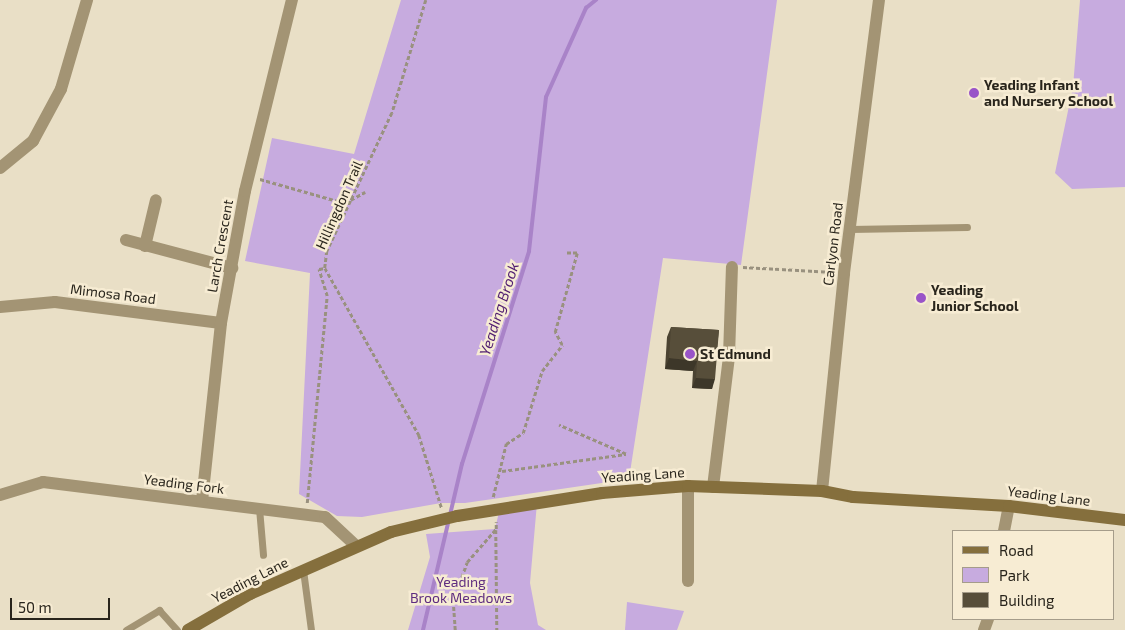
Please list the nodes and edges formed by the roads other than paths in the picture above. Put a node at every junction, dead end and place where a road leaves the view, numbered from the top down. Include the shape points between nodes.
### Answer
1 (87, 0) edge
2 (292, 0) edge
3 (879, 0) edge
4 (0, 168) edge
5 (156, 200) dead end
6 (967, 227) dead end
7 (850, 228) junction
8 (126, 240) dead end
9 (145, 246) junction
10 (732, 267) road end
11 (232, 268) junction
12 (0, 306) edge
13 (221, 323) junction
14 (688, 486) junction
15 (713, 487) junction
16 (822, 491) junction
17 (0, 495) edge
18 (202, 501) junction
19 (1009, 506) junction
20 (259, 508) junction
21 (1125, 520) edge
22 (1004, 530) edge
23 (355, 545) junction
24 (263, 555) dead end
25 (303, 570) junction
26 (688, 581) dead end
27 (203, 626) edge
28 (126, 630) edge
29 (177, 630) edge
30 (188, 630) edge
31 (311, 630) edge

1 - 4 street via 61,89 33,141
2 - 11 street, Larch Crescent via 248,176
3 - 7 street, Carlyon Road
5 - 9 street
6 - 7 lane
7 - 16 street, Carlyon Road
8 - 9 street
9 - 11 street
10 - 15 street via 729,356
11 - 13 street, Larch Crescent
12 - 13 street, Mimosa Road via 55,302
13 - 18 street, Larch Crescent
14 - 15 street, Yeading Lane
14 - 23 street, Yeading Lane via 602,493 457,516 391,532
14 - 26 street
15 - 16 street, Yeading Lane
16 - 19 street, Yeading Lane via 853,497
17 - 18 street, Yeading Fork via 43,482
18 - 20 street, Yeading Fork
19 - 21 street, Yeading Lane
19 - 22 street
20 - 23 street, Yeading Fork via 325,517
20 - 24 lane
23 - 25 street, Yeading Lane
25 - 27 street, Yeading Lane
25 - 31 lane
27 - 30 street, Yeading Lane
28 - 29 lane via 159,610

